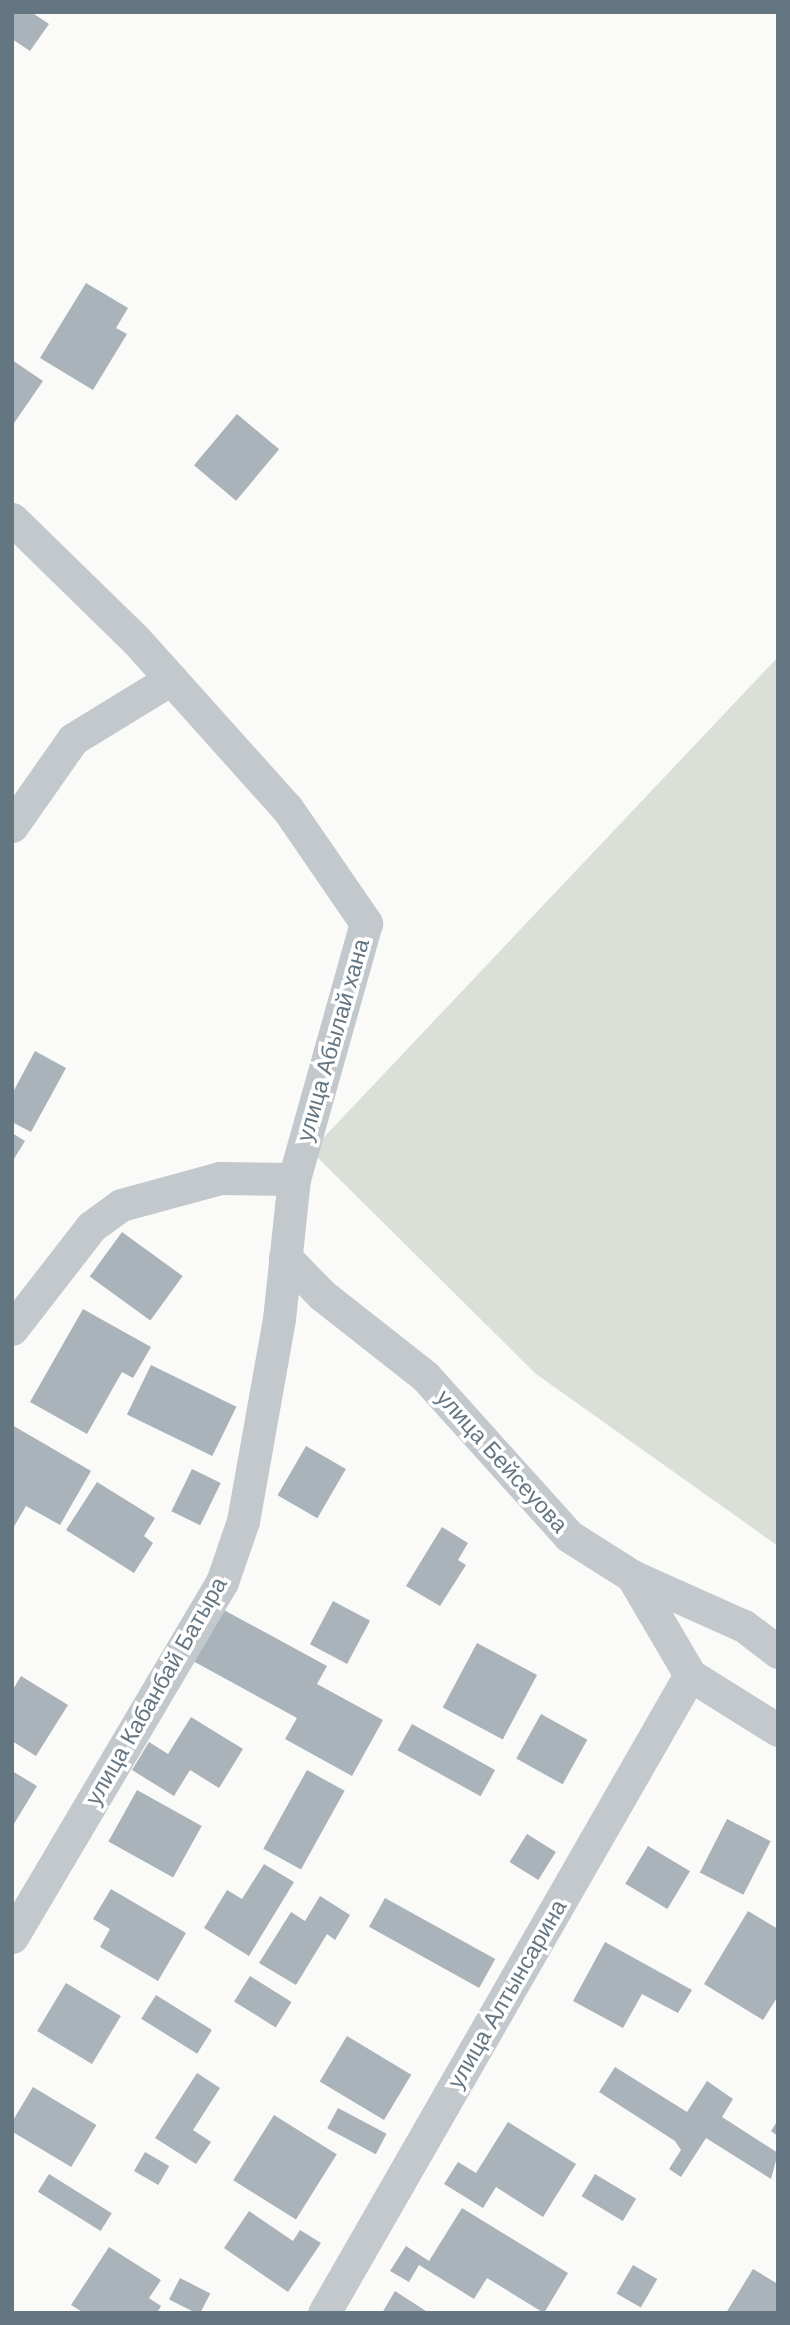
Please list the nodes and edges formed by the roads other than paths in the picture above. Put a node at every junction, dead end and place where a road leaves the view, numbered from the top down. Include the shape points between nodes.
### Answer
1 (12, 519) edge
2 (170, 679) junction
3 (12, 826) edge
4 (294, 1179) junction
5 (285, 1257) junction
6 (12, 1329) edge
7 (632, 1576) junction
8 (778, 1652) edge
9 (690, 1675) junction
10 (778, 1730) edge
11 (12, 1937) edge
12 (324, 2313) edge

1 - 2 street, улица Абылай хана
2 - 3 street via 73,739
2 - 4 street, улица Абылай хана via 287,808 366,923
4 - 5 street, улица Кабанбай Батыра
4 - 6 street via 220,1178 121,1205 91,1227
5 - 7 street, улица Бейсеуова via 322,1295 425,1376 569,1536
5 - 11 street, улица Кабанбай Батыра via 243,1521 222,1582
7 - 8 street, улица Бейсеуова via 744,1626
7 - 9 street
9 - 10 street
9 - 12 street, улица Алтынсарина

